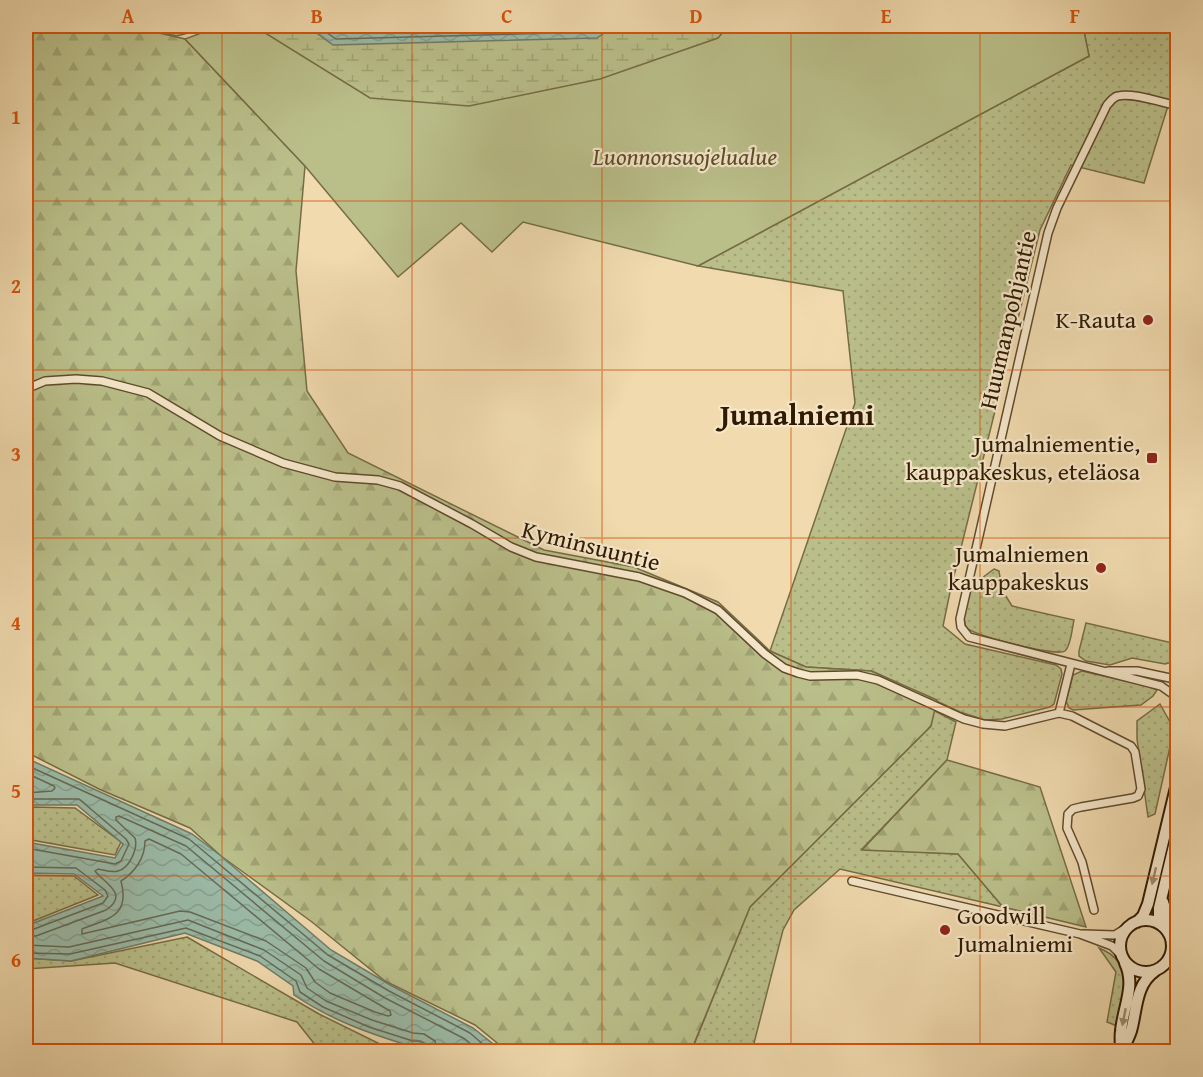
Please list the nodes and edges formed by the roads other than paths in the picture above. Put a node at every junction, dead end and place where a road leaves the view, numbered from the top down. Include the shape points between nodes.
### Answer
1 (1178, 106) edge
2 (26, 389) edge
3 (1071, 664) junction
4 (1099, 671) junction
5 (1178, 677) edge
6 (1178, 690) edge
7 (1178, 698) edge
8 (1059, 713) junction
9 (1178, 778) edge
10 (1178, 829) edge
11 (852, 882) dead end
12 (1094, 910) dead end
13 (1130, 926) junction
14 (1080, 934) junction
15 (1173, 936) edge
16 (1122, 958) junction
17 (1178, 958) edge
18 (1159, 969) junction
19 (1121, 1051) edge

1 - 3 street, Huumanpohjantie via 1134,96 1113,98 1057,208 1048,232 961,609 961,627 969,637
2 - 8 street, Kyminsuuntie via 45,381 76,379 148,393 220,436 284,463 335,477 400,486 536,557 639,577 685,592 718,610 765,654 798,673 857,675 878,680 983,724 1005,726
3 - 4 street
3 - 8 street
4 - 5 street
4 - 7 street via 1161,686
6 - 7 street
8 - 12 street via 1127,743 1135,752 1142,789 1138,796 1072,809 1068,814 1066,828 1082,862
9 -> 13 street via 1148,904 1143,916
10 - 15 street via 1158,915
11 - 14 street
13 - 14 street via 1115,935
13 - 15 street via 1151,920
13 - 16 street via 1121,936
14 - 16 street via 1112,946
15 - 18 street via 1172,952
16 - 18 street via 1139,972
16 -> 19 street via 1130,984
17 - 18 street
18 - 19 street via 1141,986 1131,1034

